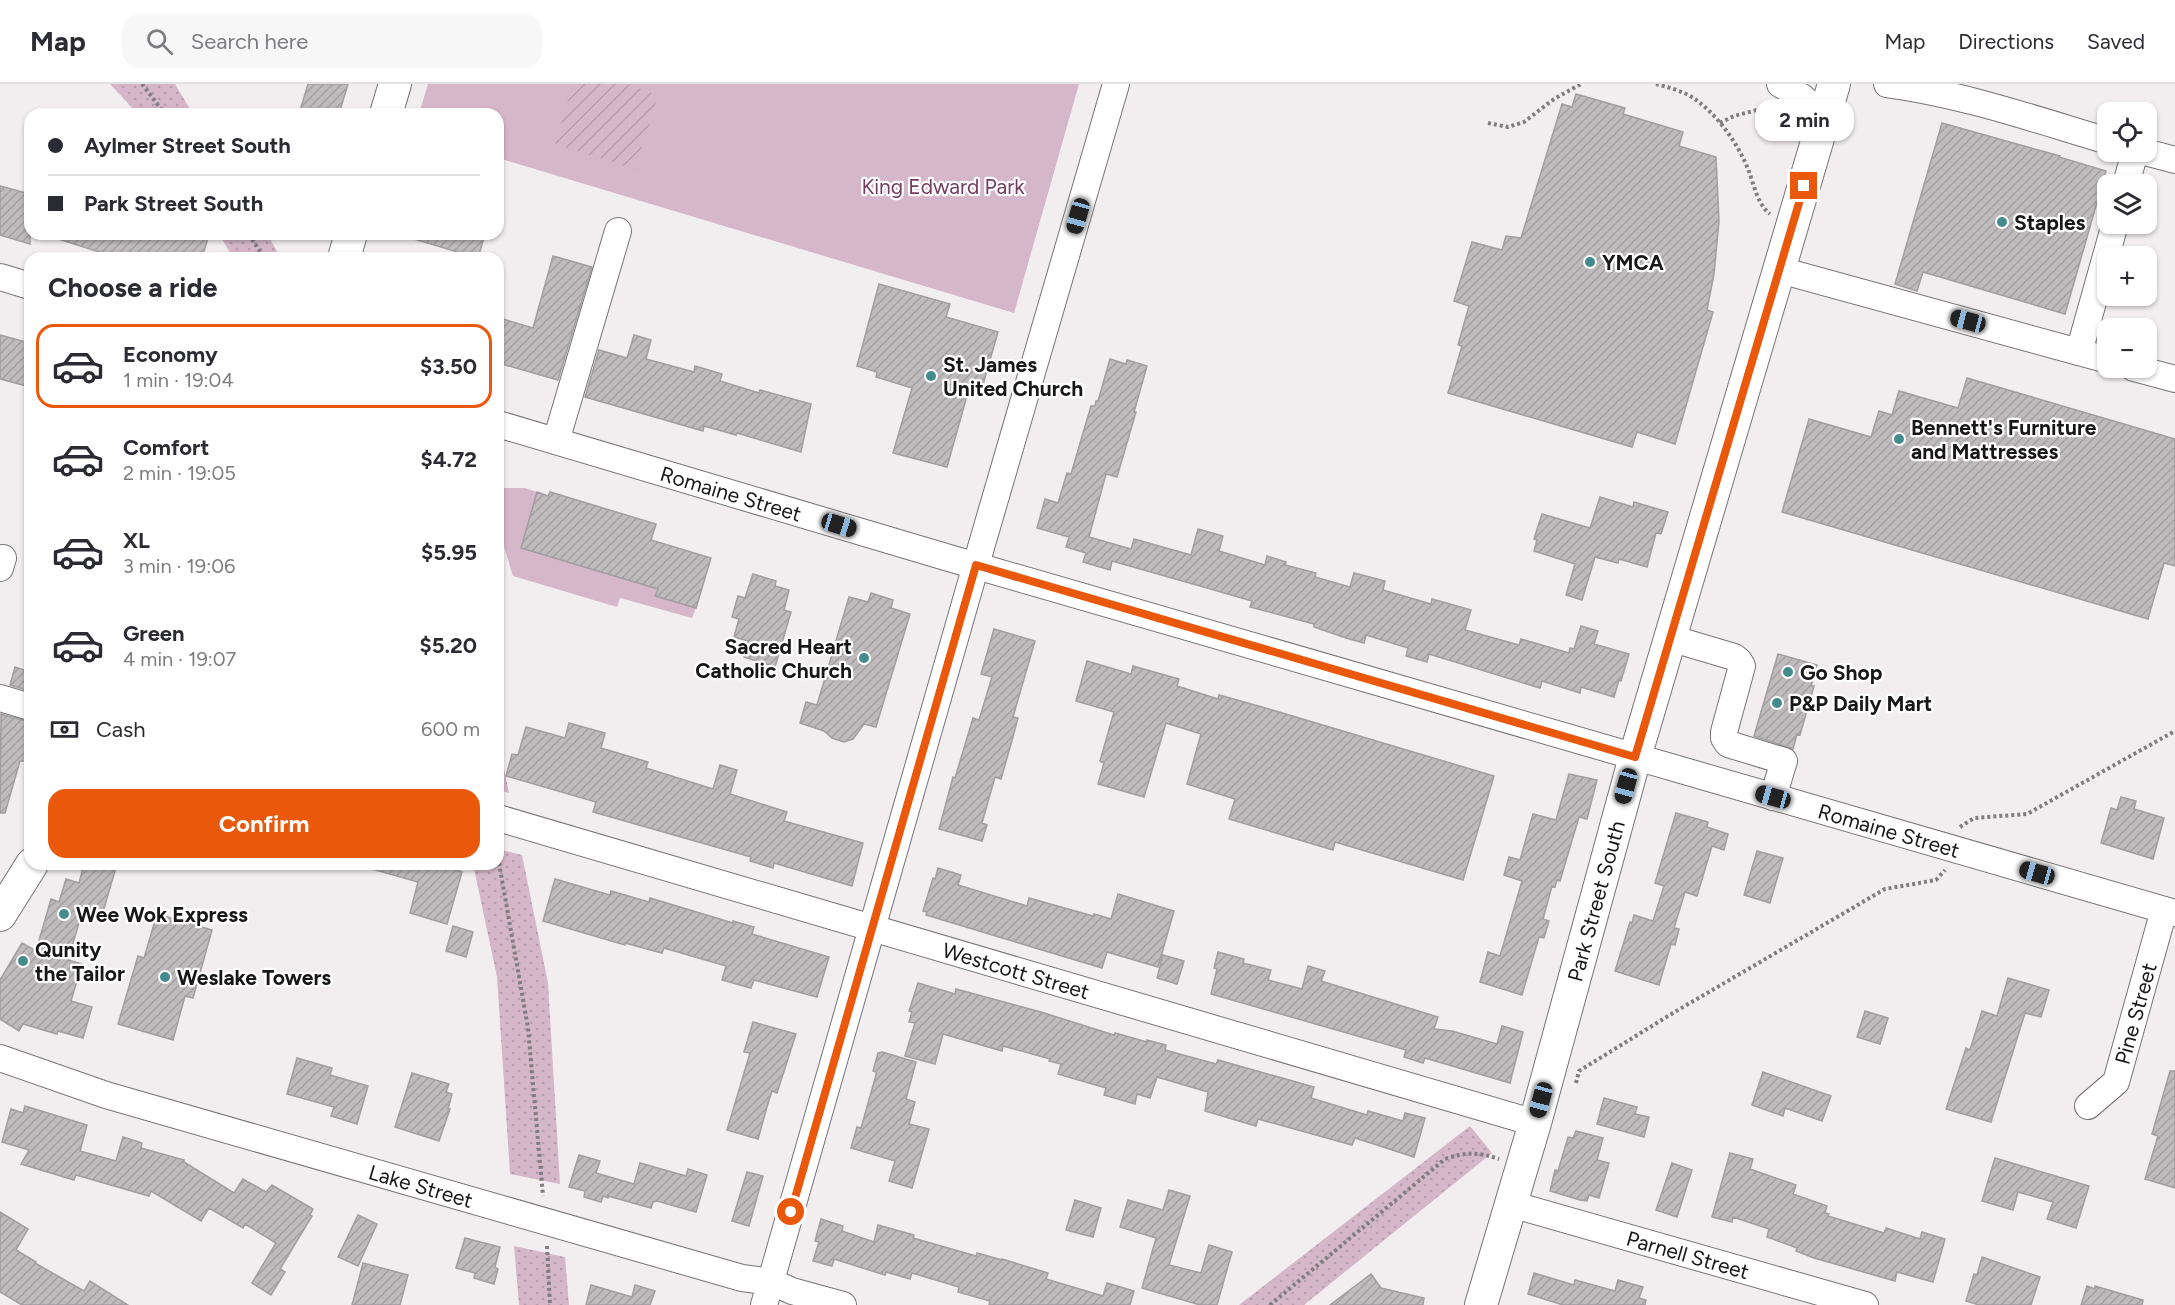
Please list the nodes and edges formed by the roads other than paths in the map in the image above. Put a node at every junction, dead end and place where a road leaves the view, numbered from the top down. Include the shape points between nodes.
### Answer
1 (395, 84) edge
2 (1116, 84) edge
3 (1834, 84) edge
4 (1887, 84) edge
5 (1981, 93) edge
6 (1802, 100) edge
7 (388, 108) edge
8 (2097, 137) edge
9 (2157, 155) edge
10 (2175, 160) edge
11 (618, 231) dead end
12 (2112, 234) edge
13 (1780, 270) junction
14 (0, 277) edge
15 (24, 284) edge
16 (2079, 352) junction
17 (2097, 357) edge
18 (2157, 374) edge
19 (2175, 379) edge
20 (504, 426) edge
21 (556, 441) junction
22 (976, 565) junction
23 (1670, 638) junction
24 (0, 698) edge
25 (24, 705) edge
26 (1635, 757) junction
27 (1773, 797) junction
28 (504, 820) edge
29 (28, 870) edge
30 (2169, 911) edge
31 (0, 915) edge
32 (872, 927) junction
33 (0, 1058) edge
34 (2088, 1106) dead end
35 (1535, 1123) junction
36 (1511, 1204) junction
37 (768, 1293) edge
38 (843, 1305) edge
39 (1481, 1305) edge
40 (1865, 1305) edge

1 - 7 main road
2 - 22 street
3 - 6 main road, Park Street South
4 - 5 street
5 - 8 street
6 - 13 main road, Park Street South via 1791,231
9 - 10 street
11 - 21 street
12 - 16 street
13 - 16 street
13 - 23 main road, Park Street South
14 - 15 street
16 - 17 street
18 - 19 street
20 - 21 street, Romaine Street
21 - 22 street, Romaine Street
22 - 26 street, Romaine Street
22 - 32 street
23 - 26 main road, Park Street South
23 - 27 street via 1740,661 1724,738 1728,744 1784,761
24 - 25 street
26 - 27 street, Romaine Street
26 - 35 main road, Park Street South
27 - 30 street, Romaine Street
28 - 32 street, Westcott Street
29 - 31 main road
30 - 34 street, Pine Street via 2116,1082
32 - 35 street, Westcott Street
32 - 37 street
33 - 37 street, Lake Street via 106,1095 742,1278
35 - 36 main road, Park Street South
36 - 39 main road, Park Street South
36 - 40 street, Parnell Street
37 - 38 street, Lake Street via 792,1291

